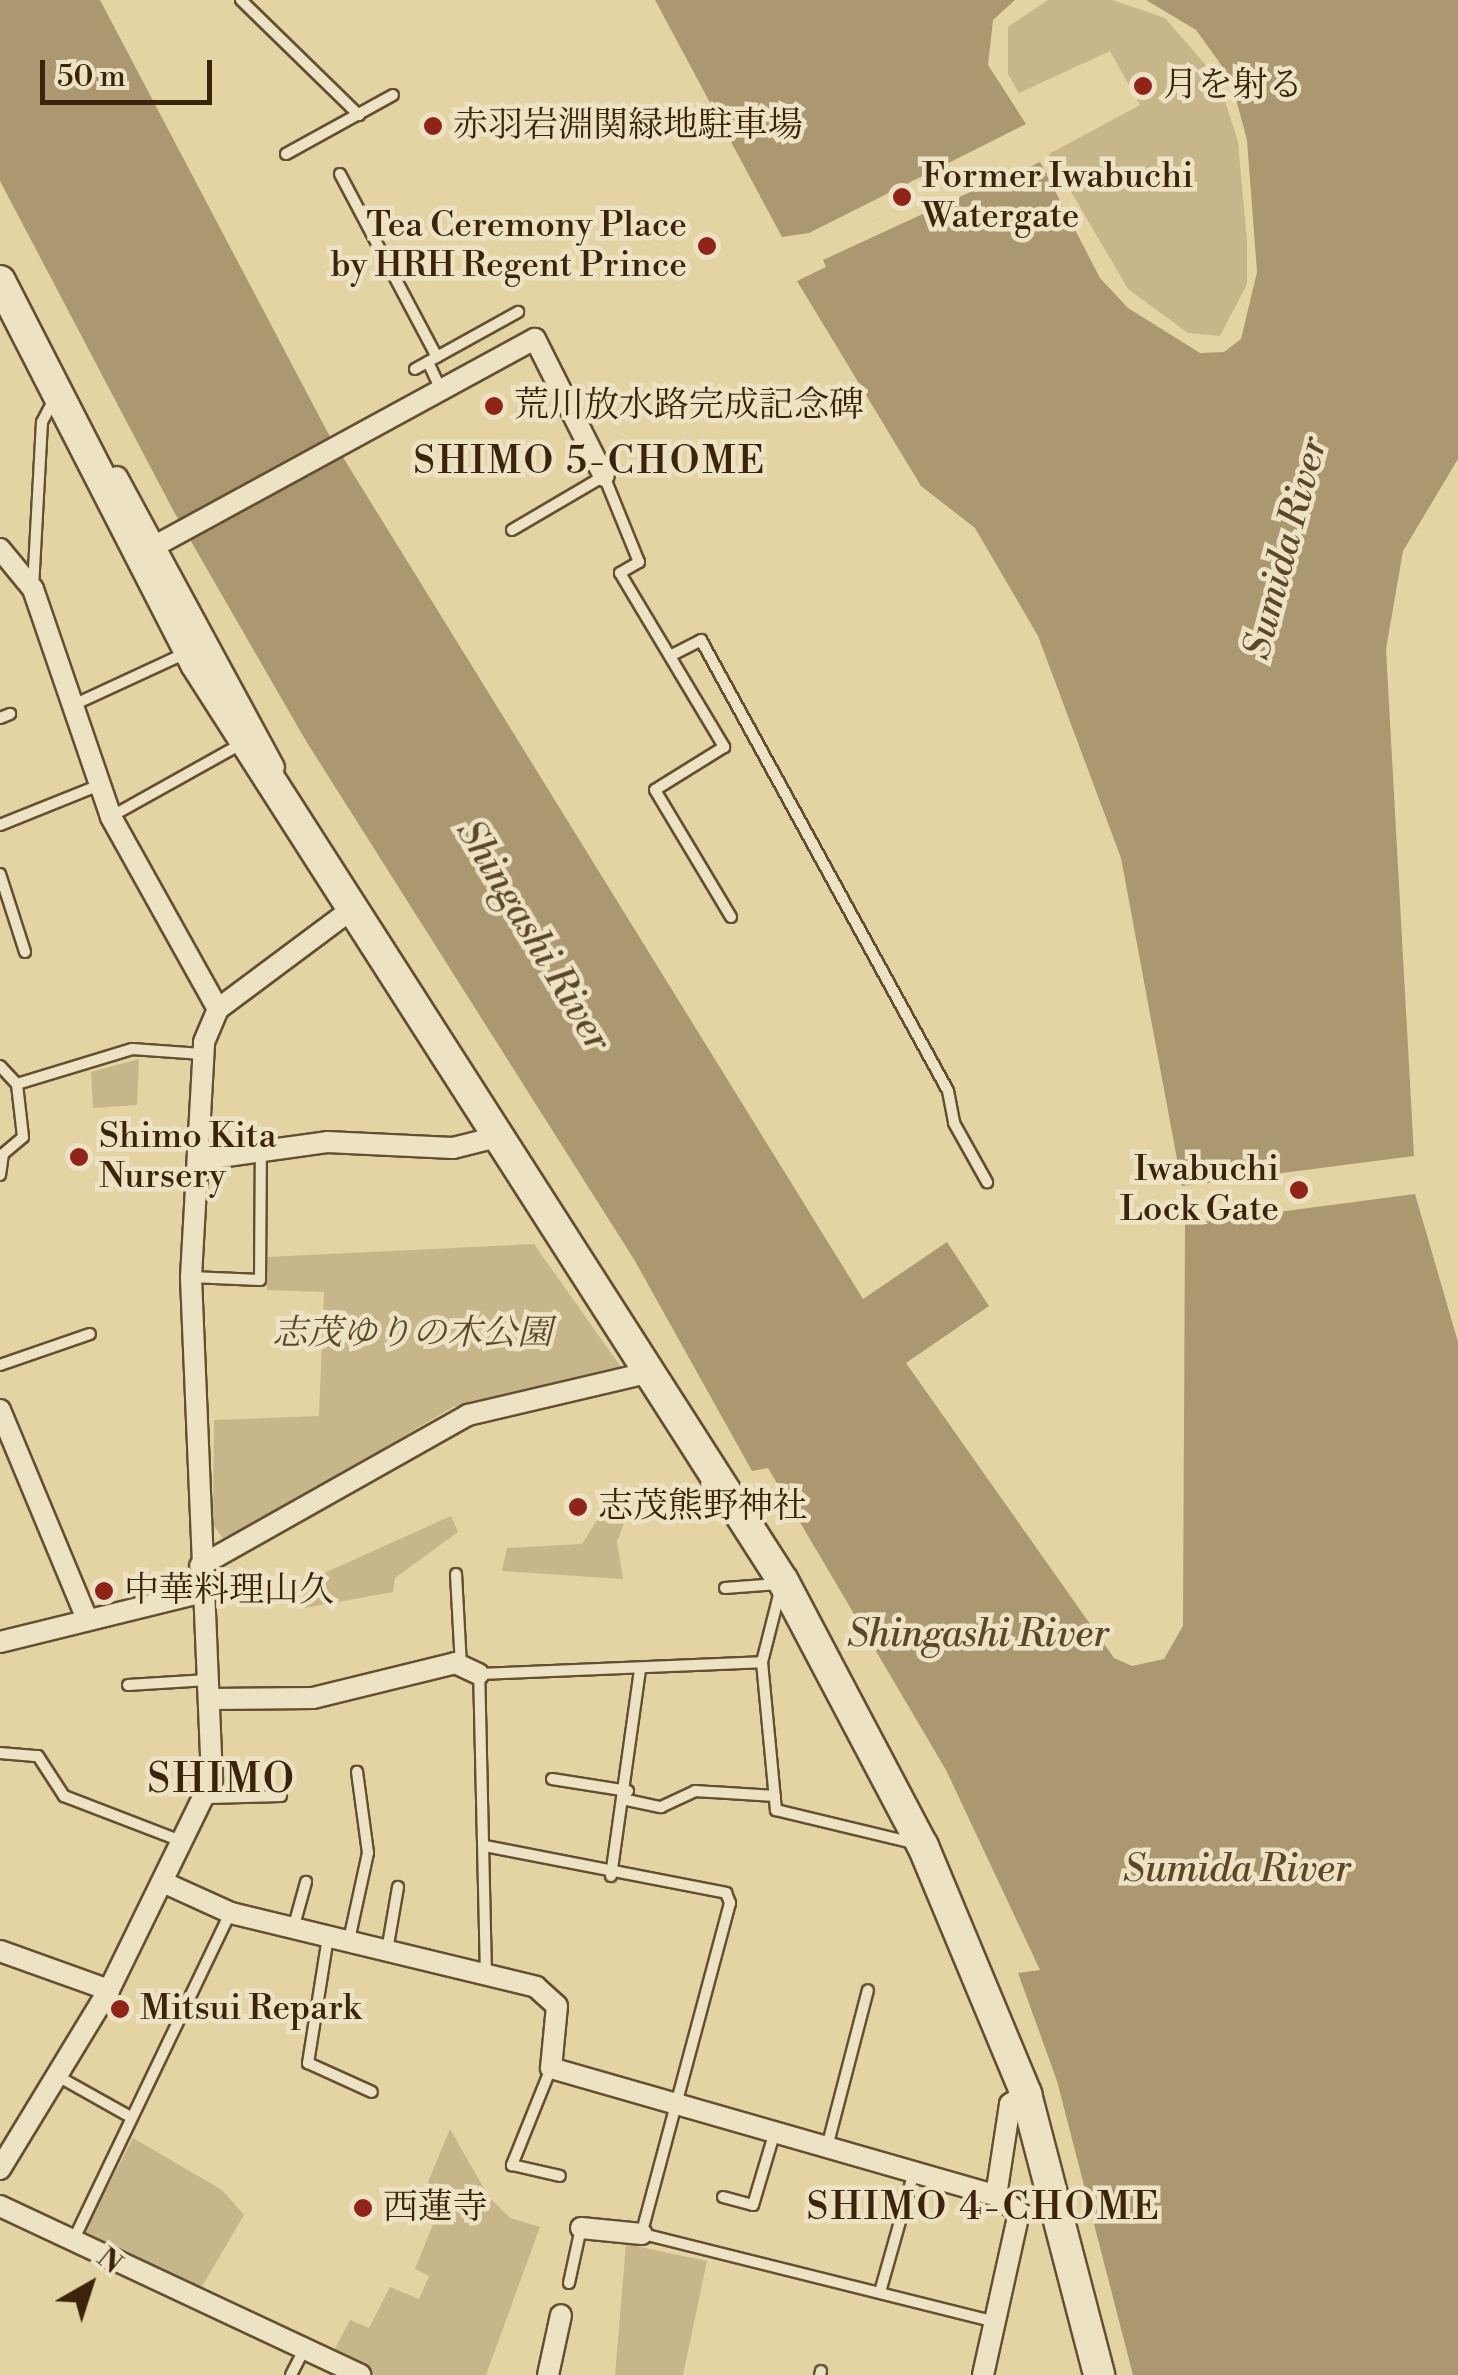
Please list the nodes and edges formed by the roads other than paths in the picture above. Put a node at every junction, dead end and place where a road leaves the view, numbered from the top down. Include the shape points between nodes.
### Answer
1 (241, 0) edge
2 (394, 95) dead end
3 (360, 115) junction
4 (286, 154) dead end
5 (340, 174) dead end
6 (0, 278) edge
7 (518, 312) dead end
8 (432, 359) junction
9 (415, 369) dead end
10 (441, 390) junction
11 (57, 393) junction
12 (604, 476) junction
13 (512, 530) dead end
14 (154, 547) junction
15 (0, 550) edge
16 (32, 589) junction
17 (190, 652) junction
18 (672, 655) junction
19 (68, 707) junction
20 (247, 740) junction
21 (97, 786) junction
22 (281, 788) junction
23 (111, 817) junction
24 (0, 825) edge
25 (0, 874) edge
26 (355, 907) junction
27 (731, 917) dead end
28 (25, 952) dead end
29 (218, 1009) junction
30 (203, 1054) junction
31 (0, 1066) edge
32 (16, 1084) junction
33 (501, 1136) junction
34 (261, 1152) junction
35 (198, 1160) junction
36 (0, 1174) edge
37 (987, 1182) dead end
38 (192, 1277) junction
39 (90, 1334) dead end
40 (0, 1365) edge
41 (652, 1372) junction
42 (0, 1410) edge
43 (200, 1566) junction
44 (456, 1574) dead end
45 (783, 1581) junction
46 (725, 1588) dead end
47 (200, 1593) junction
48 (87, 1618) junction
49 (0, 1642) edge
50 (762, 1662) junction
51 (470, 1670) junction
52 (640, 1670) junction
53 (128, 1684) dead end
54 (210, 1689) junction
55 (0, 1753) edge
56 (358, 1772) dead end
57 (552, 1779) dead end
58 (627, 1795) junction
59 (281, 1796) dead end
60 (774, 1796) junction
61 (208, 1798) junction
62 (186, 1844) junction
63 (486, 1846) junction
64 (924, 1846) junction
65 (612, 1876) junction
66 (306, 1882) dead end
67 (167, 1884) junction
68 (398, 1887) dead end
69 (231, 1912) junction
70 (293, 1930) junction
71 (338, 1938) junction
72 (388, 1945) junction
73 (0, 1951) edge
74 (486, 1975) junction
75 (109, 1990) junction
76 (868, 1990) dead end
77 (551, 2068) junction
78 (61, 2078) junction
79 (372, 2092) dead end
80 (1026, 2094) junction
81 (678, 2111) junction
82 (127, 2114) junction
83 (773, 2138) junction
84 (826, 2152) junction
85 (0, 2169) edge
86 (912, 2174) junction
87 (560, 2176) dead end
88 (996, 2196) junction
89 (723, 2197) dead end
90 (0, 2206) edge
91 (581, 2228) joint
92 (643, 2228) junction
93 (73, 2241) junction
94 (569, 2283) dead end
95 (880, 2292) junction
96 (561, 2316) dead end
97 (999, 2323) junction
98 (304, 2348) junction
99 (291, 2375) edge
100 (360, 2375) edge
101 (548, 2375) edge
102 (983, 2375) edge
103 (1099, 2375) edge

1 - 3 lane
2 - 3 lane
3 - 4 lane
5 - 8 lane
6 - 11 street
6 - 14 street
7 - 8 lane
8 - 9 lane
8 - 10 lane
10 - 12 street via 535,338
10 - 14 street
11 - 16 lane via 42,422
11 - 17 street
12 - 13 lane
12 - 18 lane via 639,562 620,573
14 - 22 street via 261,731
15 - 16 street
16 - 19 street
17 - 19 lane
17 - 20 street
18 - 27 lane via 724,748 655,790
18 - 37 lane via 701,640 948,1090 954,1123
19 - 21 street
20 - 22 street
20 - 23 lane
21 - 23 street
21 - 24 lane
22 - 26 street
23 - 29 street
25 - 28 lane
26 - 29 street
26 - 33 street
29 - 30 street
30 - 32 lane via 132,1049
30 - 35 street
31 - 32 lane
32 - 36 lane via 23,1136 3,1154
33 - 34 street via 453,1148 358,1141
33 - 41 street
34 - 35 street
34 - 38 lane via 260,1280
35 - 38 street
38 - 43 street
39 - 40 lane
41 - 43 street via 468,1415
41 - 45 street
42 - 48 street
43 - 47 street
44 - 51 lane
45 - 46 lane
45 - 50 lane
45 - 64 street
47 - 48 street
47 - 54 street
48 - 49 street
50 - 52 lane
50 - 60 lane
51 - 52 lane
51 - 54 street via 398,1670 379,1686 313,1698
51 - 63 lane
52 - 58 lane
53 - 54 lane
54 - 61 street
55 - 62 lane via 38,1756 64,1796
56 - 71 lane via 368,1853
57 - 58 lane
58 - 60 lane via 661,1807 695,1791
58 - 65 lane
59 - 61 lane
60 - 64 lane via 776,1810
61 - 62 street
62 - 67 street
63 - 65 lane
63 - 74 lane
64 - 80 street
65 - 81 lane via 726,1893 730,1903
66 - 70 lane
67 - 69 street
67 - 75 street
68 - 72 lane
69 - 70 street
69 - 82 lane via 187,2017
70 - 71 street
71 - 72 street
71 - 79 lane via 308,2064
72 - 74 street
73 - 75 street
74 - 77 street via 536,1987 557,2006
75 - 78 street
76 - 84 lane
77 - 81 street
77 - 87 lane via 512,2165
78 - 82 lane
78 - 85 street
80 - 88 street via 1010,2104
80 - 103 street
81 - 83 street
81 - 92 lane
82 - 93 lane
83 - 84 street
83 - 89 lane via 753,2205
84 - 86 street
86 - 88 street
86 - 95 lane
88 - 97 street via 1019,2212
90 - 93 street
91 - 92 street
91 - 94 lane
92 - 95 lane
93 - 98 street
95 - 97 lane
96 - 101 street
97 - 102 street
98 - 99 lane
98 - 100 street

